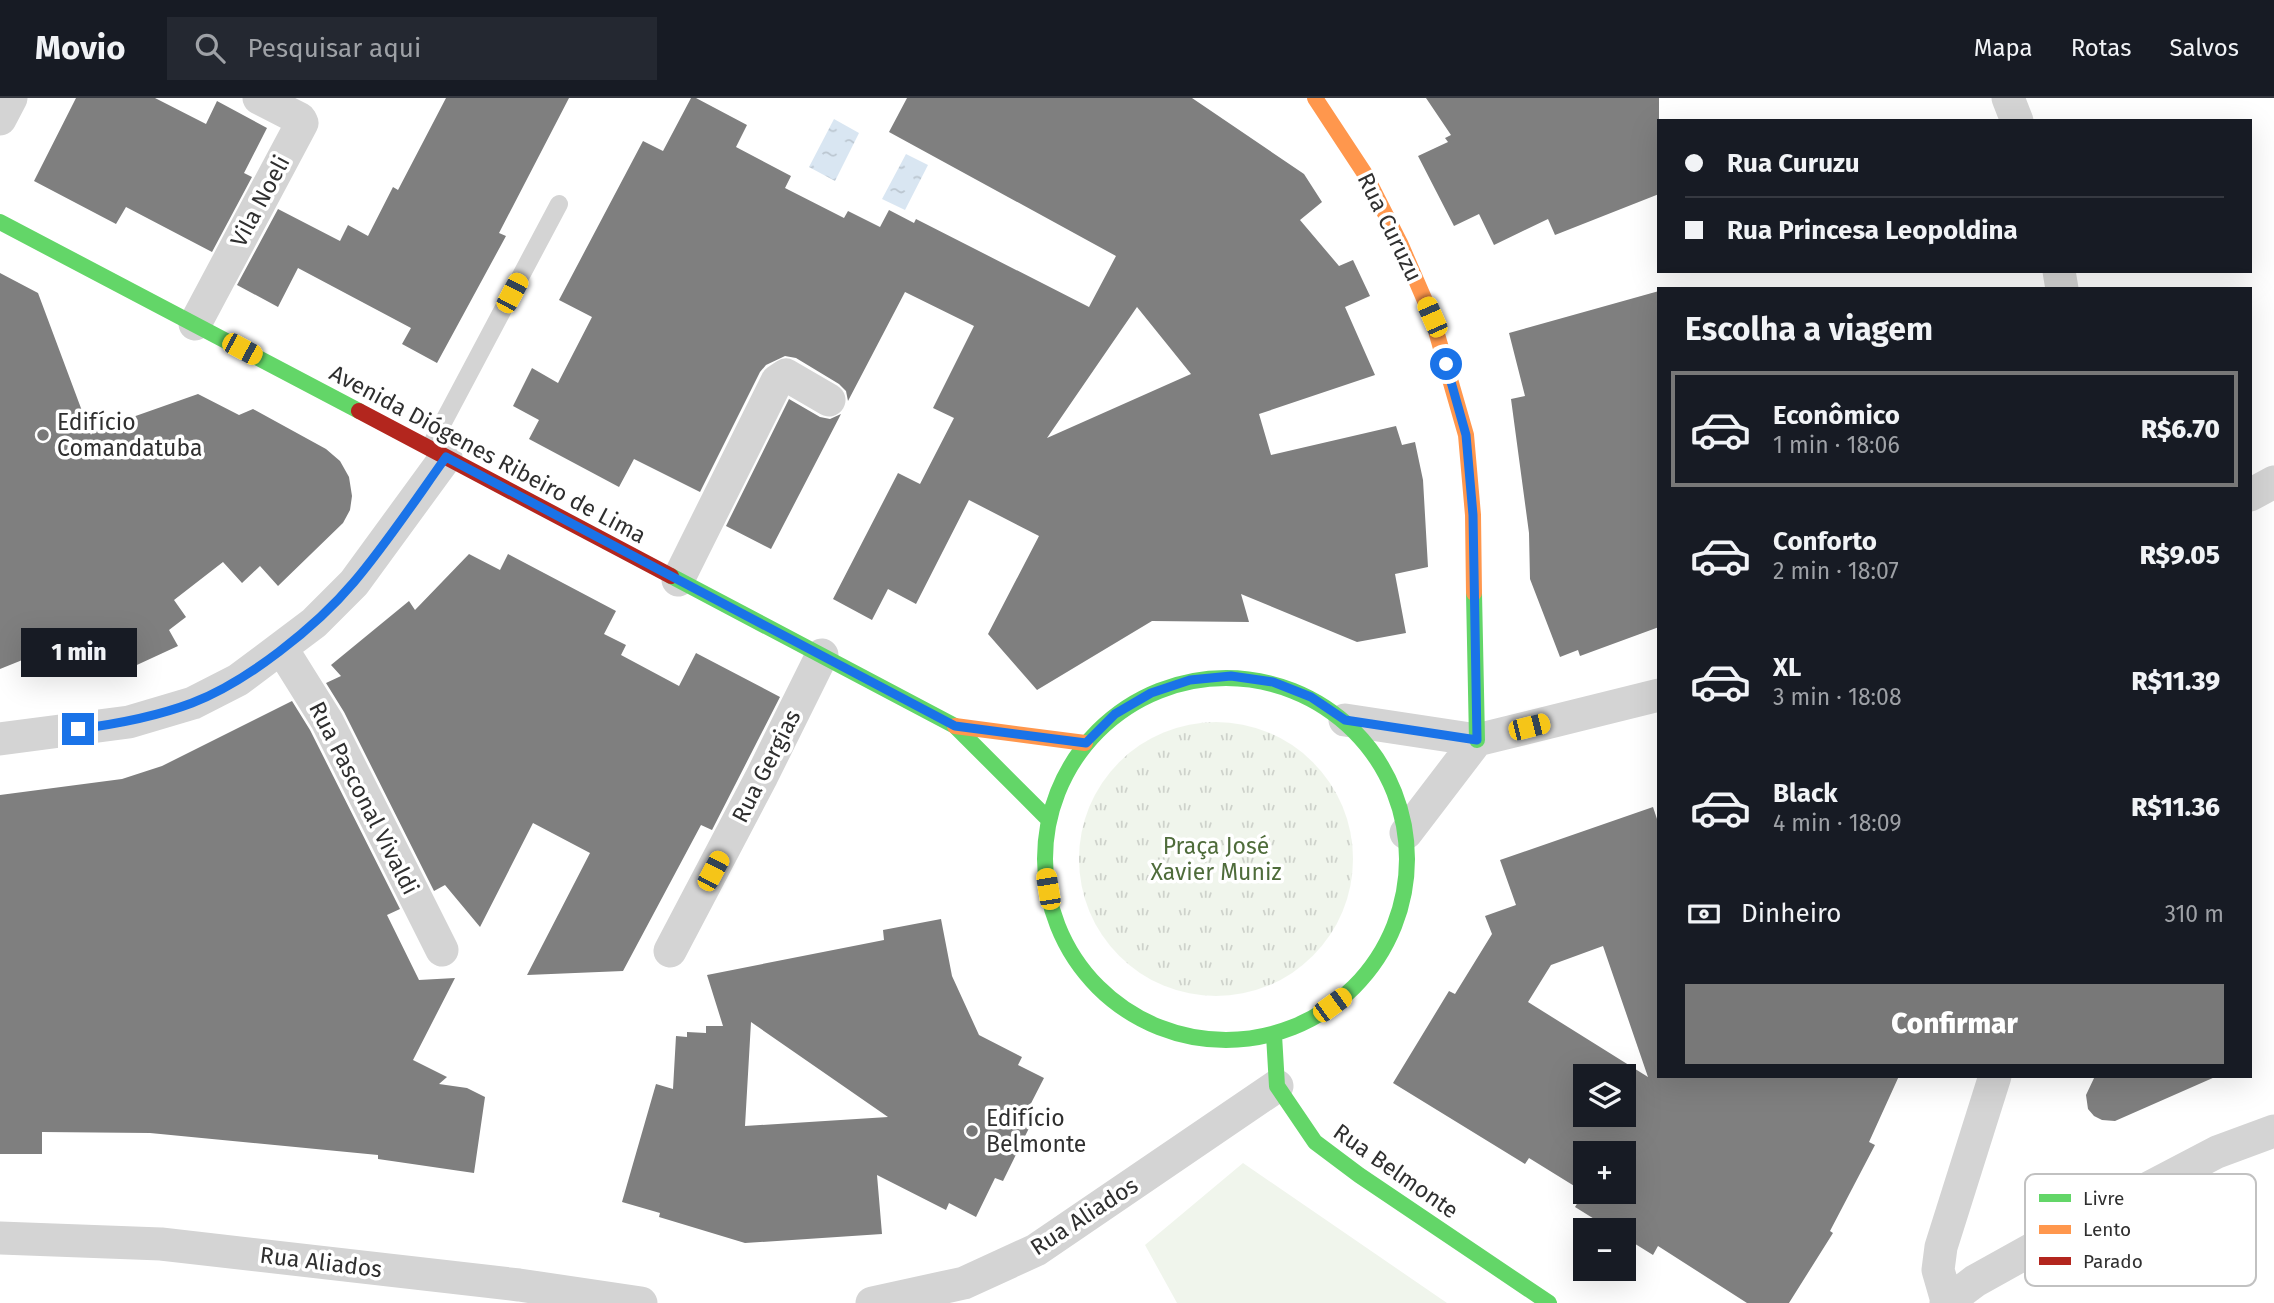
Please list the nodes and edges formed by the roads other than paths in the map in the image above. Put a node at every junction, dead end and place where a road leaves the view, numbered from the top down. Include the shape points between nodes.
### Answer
1 (11, 98) edge
2 (258, 98) edge
3 (1315, 98) edge
4 (2008, 98) edge
5 (0, 119) edge
6 (2016, 119) edge
7 (559, 204) dead end
8 (0, 222) edge
9 (195, 324) junction
10 (829, 400) dead end
11 (438, 452) junction
12 (2274, 482) edge
13 (2252, 494) edge
14 (678, 580) junction
15 (282, 649) junction
16 (822, 655) junction
17 (1657, 695) edge
18 (1345, 720) junction
19 (955, 726) junction
20 (0, 739) edge
21 (1477, 740) junction
22 (1086, 743) junction
23 (1048, 819) junction
24 (1406, 833) junction
25 (442, 950) dead end
26 (670, 951) dead end
27 (1274, 1035) junction
28 (1994, 1078) edge
29 (1277, 1086) junction
30 (2274, 1131) edge
31 (2175, 1174) edge
32 (0, 1238) edge
33 (2025, 1253) edge
34 (1946, 1302) edge
35 (641, 1303) edge
36 (872, 1303) edge
37 (1549, 1303) edge

1 - 5 street
2 - 9 street, Vila Noeli via 302,123
3 - 21 main road, Rua Curuzu via 1365,174 1405,256 1432,317 1466,435 1473,515
4 - 6 street
7 - 11 lane
8 - 9 main road, Avenida Diógenes Ribeiro de Lima
9 - 11 main road, Avenida Diógenes Ribeiro de Lima
10 - 14 street via 786,375 777,381
11 - 14 main road, Avenida Diógenes Ribeiro de Lima
11 - 15 street via 354,583
12 - 13 street
14 - 16 main road, Avenida Diógenes Ribeiro de Lima
15 - 20 street via 238,680 193,703 129,722
15 - 25 street, Rua Pasconal Vivaldi via 327,721
16 - 19 main road, Avenida Diógenes Ribeiro de Lima
16 - 26 street, Rua Gergias
17 - 21 street
18 - 21 street
18 - 22 main road via 1311,697 1273,682 1231,676 1190,680 1151,693 1115,714
18 - 24 main road via 1386,771
19 - 22 main road, Avenida Diógenes Ribeiro de Lima
19 - 23 main road, Avenida Diógenes Ribeiro de Lima
21 - 24 street
22 - 23 main road via 1060,784
23 - 27 main road via 1044,866 1051,912 1070,955 1099,991 1137,1019 1181,1036 1227,1041
24 - 27 main road via 1405,888 1397,920 1378,959 1350,992 1314,1018
27 - 29 main road
28 - 34 street via 1941,1247 1938,1270
29 - 36 street, Rua Aliados via 1036,1250 964,1283
29 - 37 main road, Rua Belmonte via 1315,1142
30 - 31 street via 2217,1152
32 - 35 street, Rua Aliados via 161,1244
33 - 34 street

